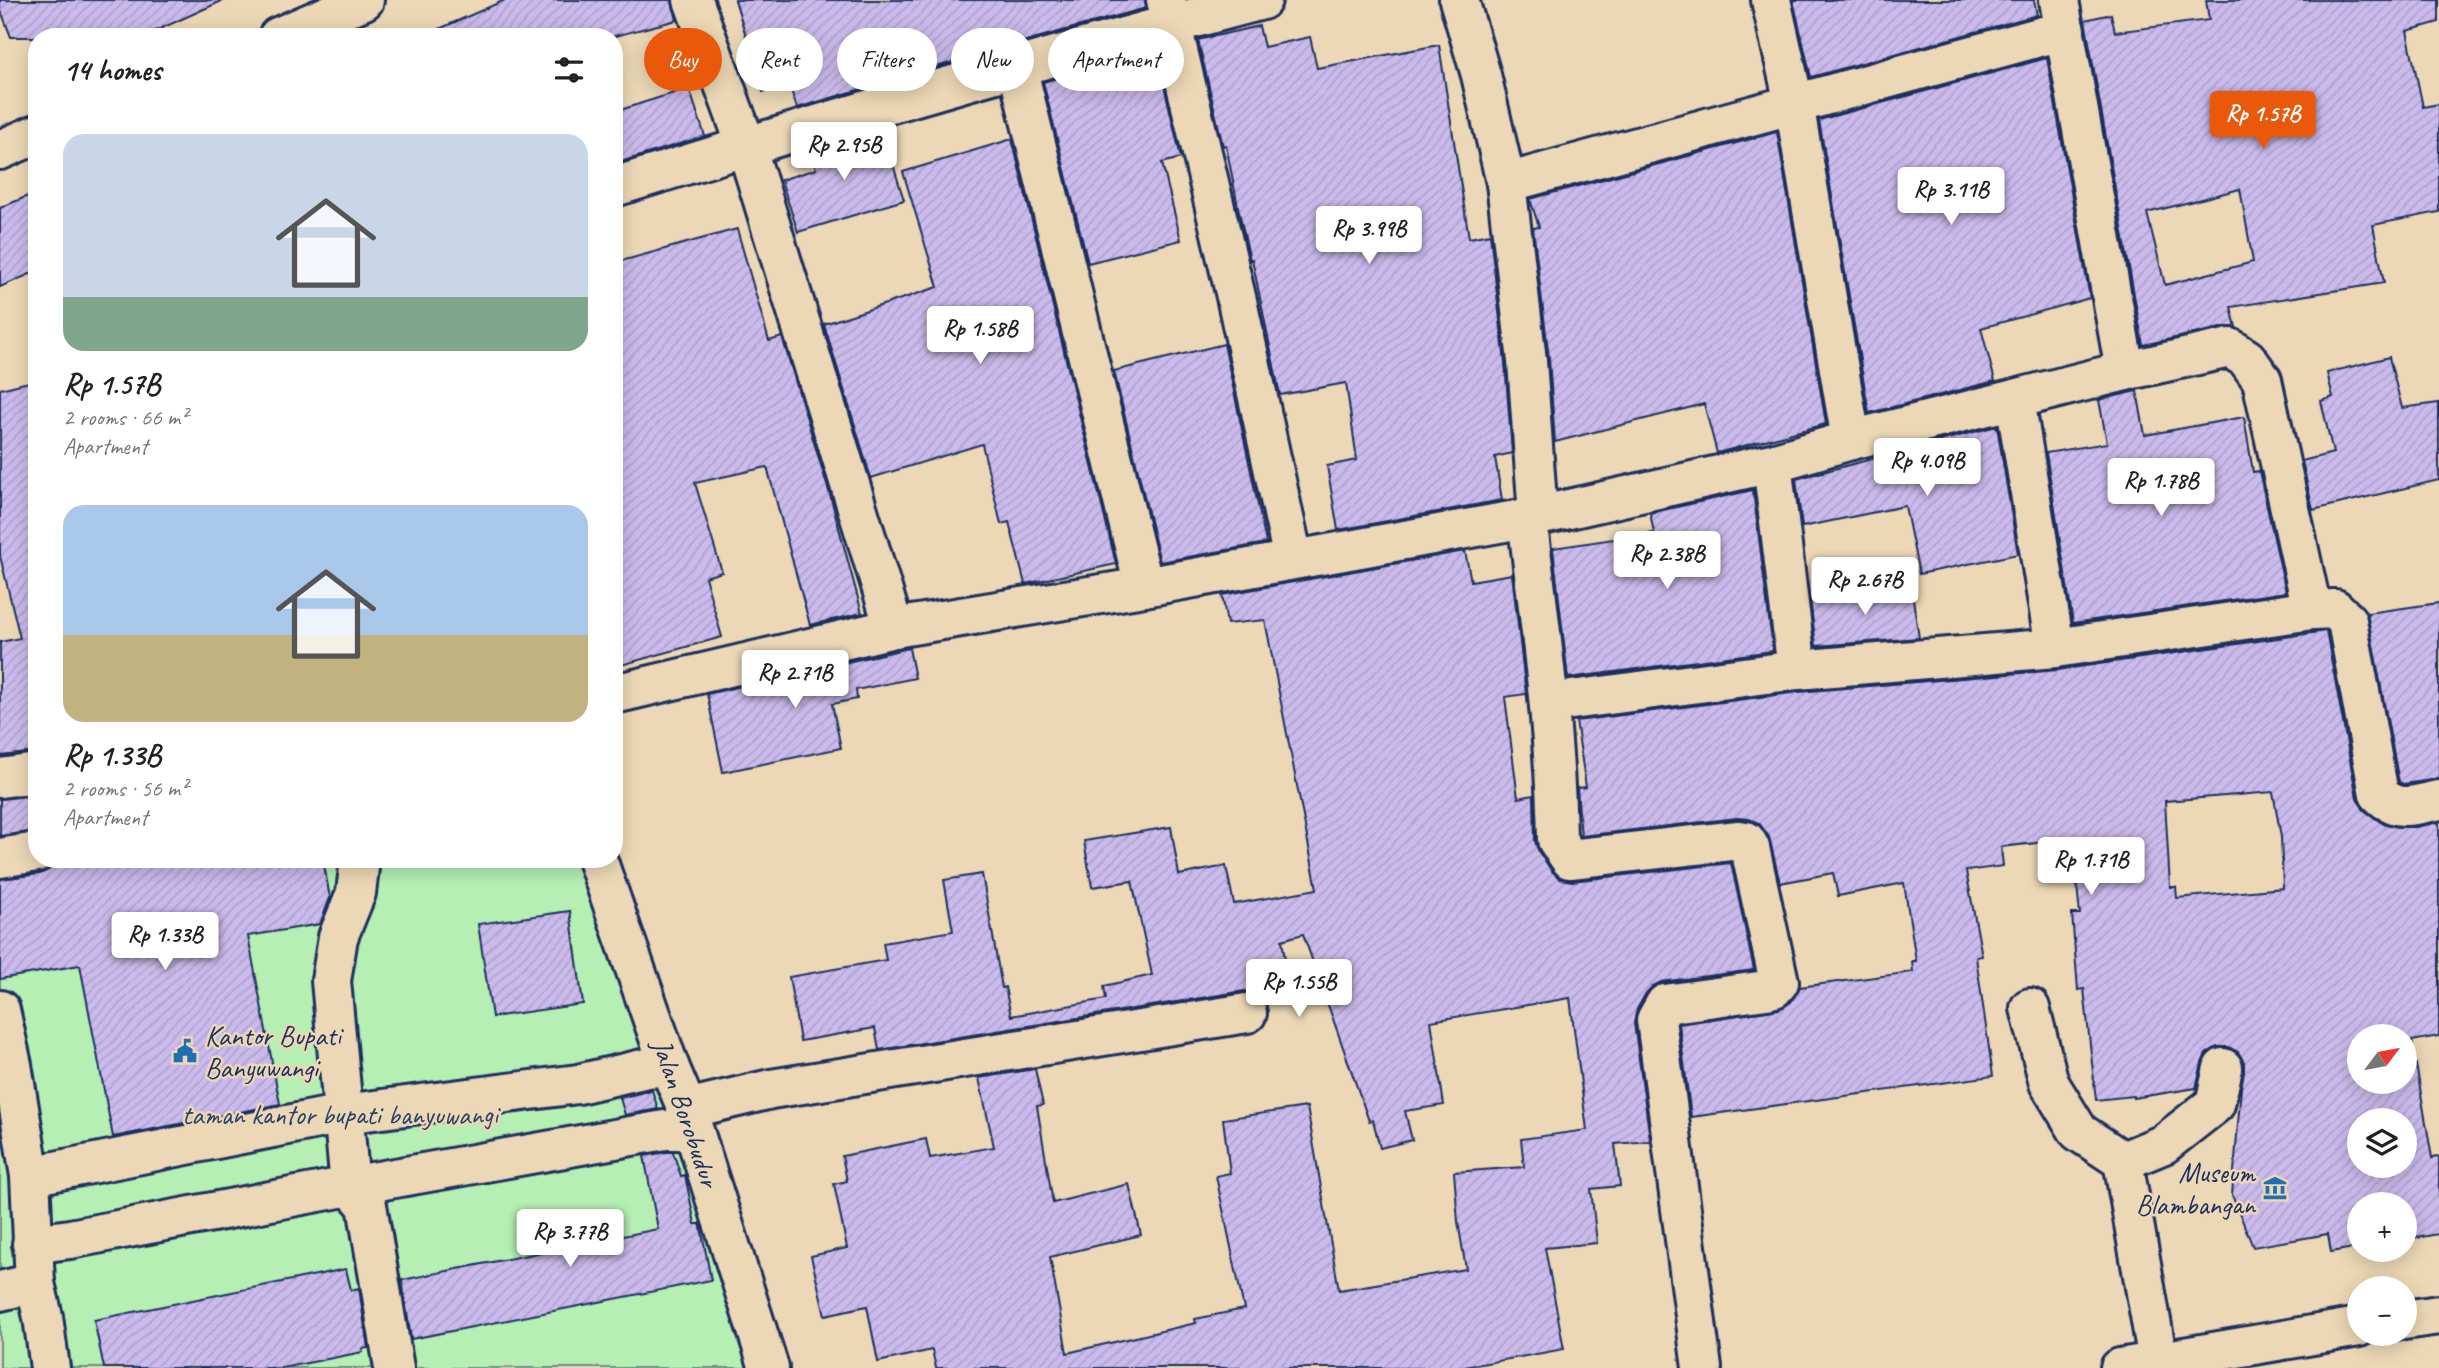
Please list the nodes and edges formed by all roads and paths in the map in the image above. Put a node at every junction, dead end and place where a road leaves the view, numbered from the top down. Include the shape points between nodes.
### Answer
1 (364, 0) edge
2 (693, 0) edge
3 (1262, 0) edge
4 (1459, 0) edge
5 (1771, 0) edge
6 (1169, 12) edge
7 (2062, 15) edge
8 (317, 19) edge
9 (298, 28) edge
10 (1034, 60) edge
11 (951, 85) edge
12 (1023, 91) edge
13 (1794, 103) junction
14 (746, 145) junction
15 (1506, 183) junction
16 (623, 184) edge
17 (2126, 371) junction
18 (2015, 399) junction
19 (1851, 439) junction
20 (1772, 463) junction
21 (1533, 517) junction
22 (1293, 559) junction
23 (1144, 587) junction
24 (2312, 610) junction
25 (894, 628) junction
26 (2055, 648) junction
27 (1797, 670) junction
28 (623, 692) edge
29 (1549, 703) junction
30 (28, 774) edge
31 (0, 778) edge
32 (2439, 800) edge
33 (28, 853) edge
34 (0, 858) edge
35 (359, 868) edge
36 (600, 868) edge
37 (2030, 1008) dead end
38 (0, 1010) edge
39 (1247, 1013) dead end
40 (669, 1066) junction
41 (2223, 1068) dead end
42 (343, 1114) junction
43 (690, 1119) junction
44 (2123, 1161) junction
45 (30, 1176) junction
46 (350, 1186) junction
47 (32, 1244) junction
48 (18, 1287) edge
49 (2439, 1315) edge
50 (2417, 1318) edge
51 (2347, 1329) edge
52 (2158, 1361) junction
53 (50, 1368) edge
54 (394, 1368) edge
55 (769, 1368) edge
56 (1702, 1368) edge
57 (2120, 1368) edge

1 - 8 street
2 - 14 street
3 - 6 street
4 - 15 street
5 - 13 street
6 - 10 street
6 - 22 street
7 - 13 street
7 - 17 street
8 - 9 street
11 - 14 street
12 - 23 street
13 - 15 street
13 - 19 street
14 - 16 street
14 - 25 street
15 - 21 street via 1527,361
17 - 18 street
17 - 24 street via 2230,348 2247,359 2262,380
18 - 19 street
18 - 26 street
19 - 20 street
20 - 21 street
20 - 27 street
21 - 22 street
21 - 29 street
22 - 23 street
23 - 25 street
24 - 26 street
24 - 32 street via 2334,609 2347,621 2379,794 2400,807
25 - 28 street
26 - 27 street
27 - 29 street
29 - 56 street via 1558,839 1570,859 1739,840 1750,848 1779,982 1766,990 1665,1004 1656,1020
30 - 31 street
33 - 34 street
35 - 42 street via 356,893 338,937 331,981
36 - 40 street, Jalan Borobudur
37 - 44 street via 2049,1083 2079,1132
38 - 45 street
39 - 43 street via 771,1089
40 - 42 street via 578,1084
40 - 43 street, Jalan Borobudur
41 - 44 street via 2215,1104 2164,1144
42 - 45 street
42 - 46 street
43 - 46 street via 665,1130
43 - 55 street, Jalan Borobudur
44 - 52 street
45 - 47 street
46 - 47 street
46 - 54 street via 367,1205
47 - 48 street
48 - 53 street via 43,1317
49 - 50 street
51 - 52 street
52 - 57 street

